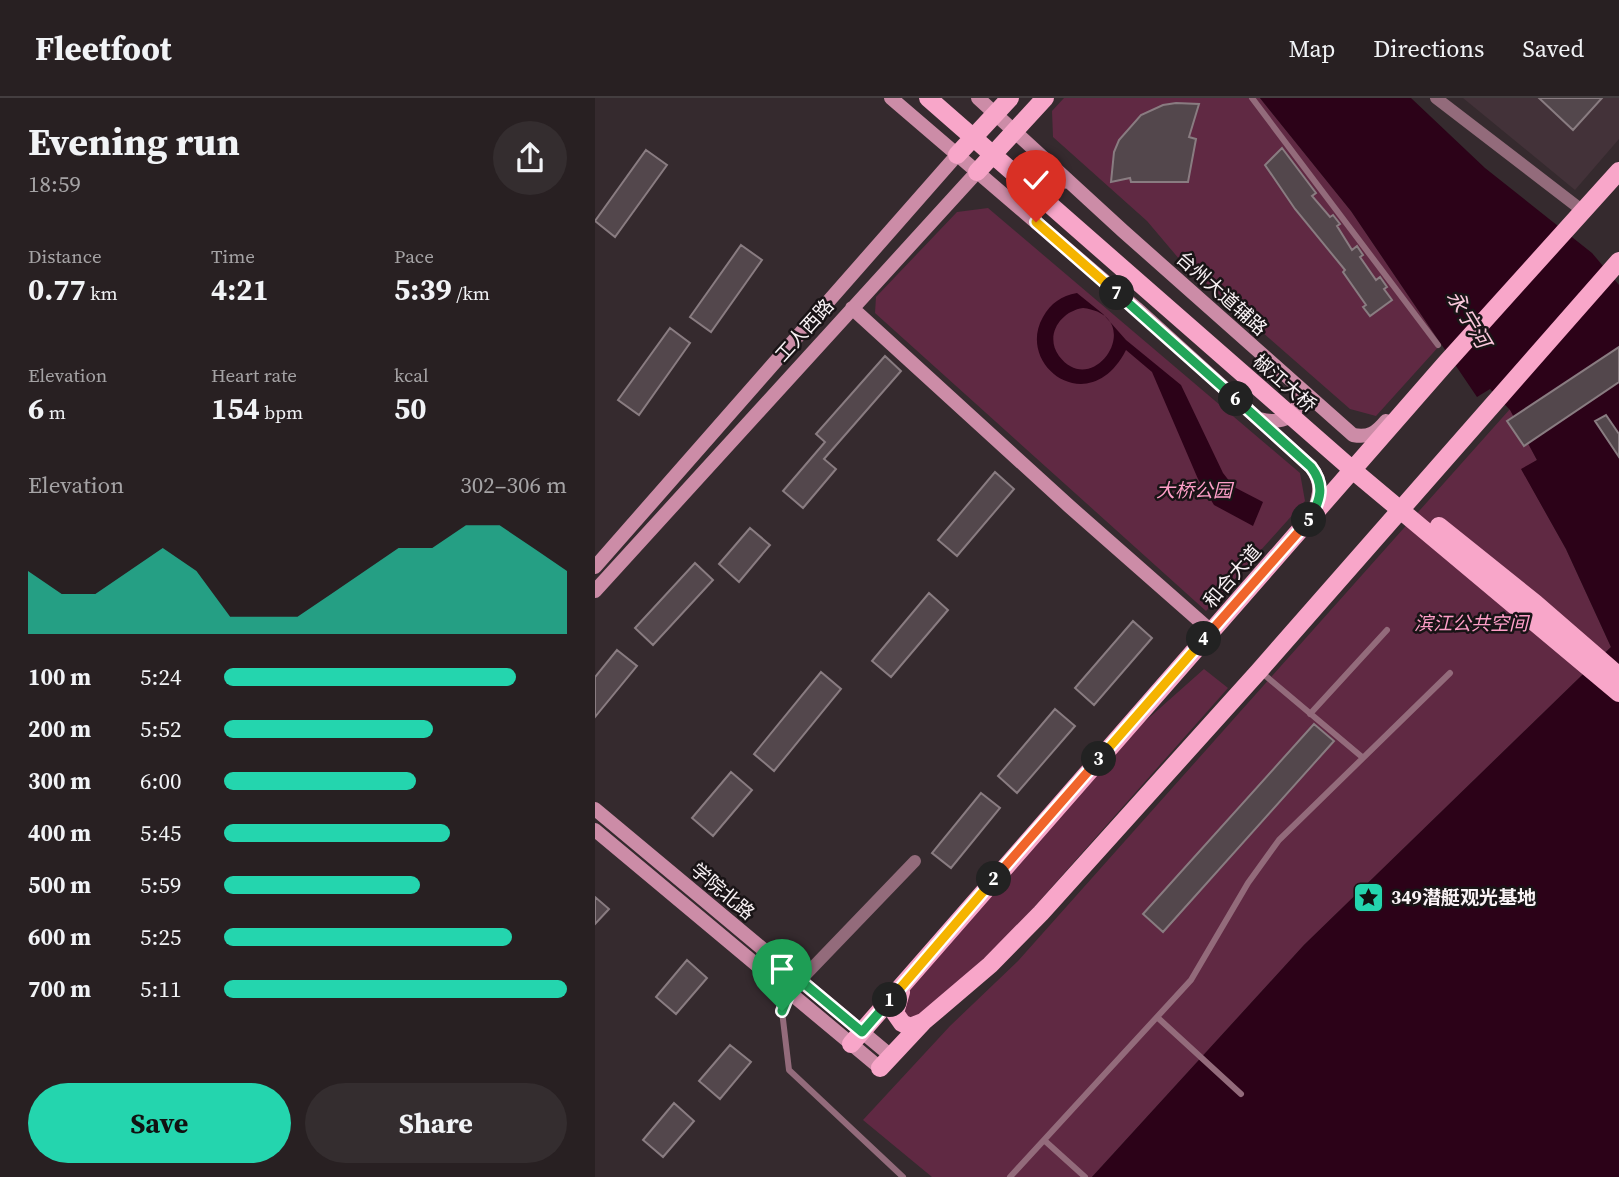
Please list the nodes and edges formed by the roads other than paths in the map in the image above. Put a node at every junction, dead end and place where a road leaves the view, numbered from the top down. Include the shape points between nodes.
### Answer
1 (893, 98) edge
2 (915, 98) edge
3 (928, 98) edge
4 (945, 98) edge
5 (978, 98) edge
6 (1010, 98) edge
7 (1045, 98) edge
8 (1252, 98) edge
9 (1436, 98) edge
10 (996, 114) junction
11 (1013, 132) junction
12 (957, 155) junction
13 (1619, 171) edge
14 (977, 172) junction
15 (1071, 183) junction
16 (1583, 211) junction
17 (906, 214) junction
18 (1036, 222) junction
19 (923, 231) junction
20 (1619, 261) edge
21 (852, 308) junction
22 (1438, 345) dead end
23 (1440, 370) junction
24 (1294, 382) junction
25 (1258, 419) junction
26 (1311, 517) junction
27 (595, 566) edge
28 (595, 591) edge
29 (1387, 630) dead end
30 (1211, 631) junction
31 (1259, 671) junction
32 (1450, 673) dead end
33 (1619, 676) edge
34 (1619, 693) edge
35 (1310, 714) junction
36 (1362, 758) junction
37 (595, 809) edge
38 (595, 830) edge
39 (915, 861) dead end
40 (905, 983) junction
41 (795, 986) junction
42 (1157, 1017) junction
43 (923, 1022) junction
44 (857, 1038) junction
45 (885, 1062) joint
46 (1241, 1094) dead end
47 (1044, 1140) junction
48 (903, 1177) edge
49 (1010, 1177) edge
50 (1085, 1177) edge

1 - 2 main road via 907,102
1 - 12 main road
3 - 34 main road, 椒江大桥 via 1355,472
4 - 33 main road, 椒江大桥 via 1363,464
5 - 10 main road, 台州大道辅路
6 - 10 main road, 工人西路
7 - 11 main road, 工人西路
8 - 22 lane
9 - 16 street
10 - 11 main road, 台州大道辅路
10 - 12 main road, 工人西路
11 - 14 main road, 工人西路
11 - 15 main road, 台州大道辅路
12 - 14 main road
12 - 17 main road, 工人西路
13 - 16 main road, 和合大道
14 - 18 main road
14 - 19 main road, 工人西路
15 - 18 main road via 1047,178 1037,187 1030,209
15 - 24 main road, 台州大道辅路
16 - 23 main road, 和合大道
17 - 19 main road via 924,212
17 - 27 main road, 工人西路
18 - 25 main road
19 - 21 main road, 工人西路
20 - 31 main road
21 - 28 main road, 工人西路
21 - 30 main road
23 - 24 main road, 台州大道辅路 via 1365,437 1353,435
23 - 26 main road, 和合大道
24 - 25 main road via 1300,403 1294,413 1272,423
25 - 26 main road via 1320,478 1321,493
26 - 30 main road, 和合大道
29 - 35 lane
30 - 40 main road, 和合大道
31 - 35 lane
31 - 43 main road via 1041,913 990,965
32 - 36 lane
35 - 36 lane
36 - 42 lane via 1279,840 1191,980
37 - 41 main road, 学院北路
38 - 41 main road, 学院北路
39 - 41 street
40 - 43 main road via 895,1013 911,1027
40 - 44 main road, 和合大道
41 - 44 main road, 学院北路
41 - 48 lane via 782,1011 789,1070
42 - 46 lane
42 - 47 lane
43 - 45 main road
44 - 45 main road, 学院北路
47 - 49 lane
47 - 50 lane

